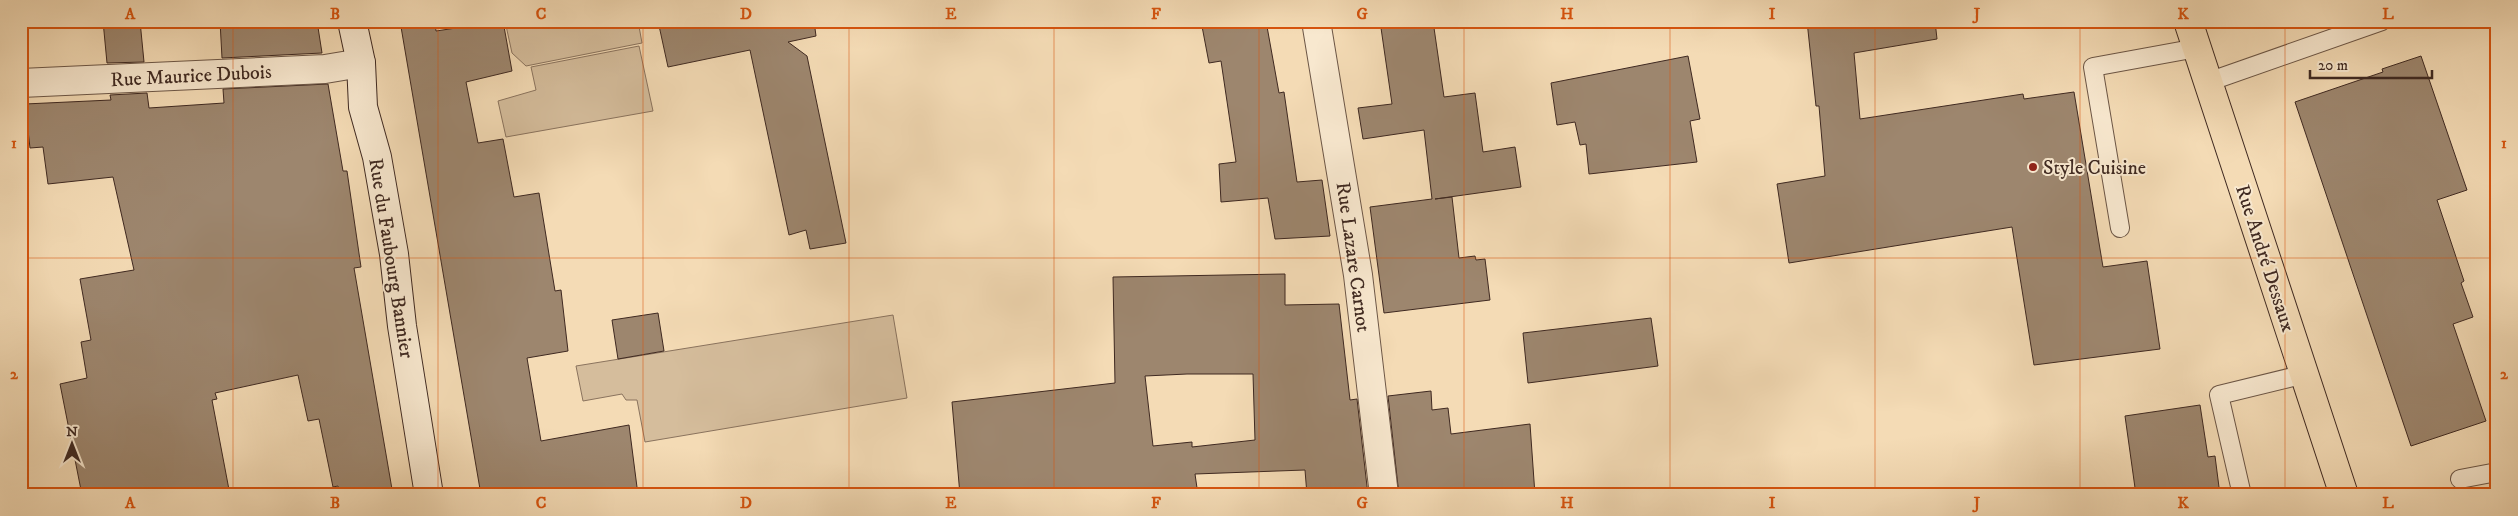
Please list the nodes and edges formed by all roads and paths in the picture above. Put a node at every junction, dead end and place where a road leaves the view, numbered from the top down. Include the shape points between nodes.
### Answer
1 (352, 21) edge
2 (1316, 21) edge
3 (2188, 21) edge
4 (2382, 21) edge
5 (2197, 48) junction
6 (361, 62) junction
7 (2208, 82) junction
8 (21, 83) edge
9 (2120, 228) dead end
10 (2304, 374) junction
11 (2497, 472) edge
12 (2460, 479) dead end
13 (430, 495) edge
14 (1384, 495) edge
15 (2242, 495) edge
16 (2344, 495) edge

1 - 6 street, Rue du Faubourg Bannier
2 - 14 street, Rue Lazare Carnot via 1358,275
3 - 5 main road, Rue André Dessaux
4 - 7 lane
5 - 7 main road, Rue André Dessaux
5 - 9 lane via 2094,67
6 - 8 street, Rue Maurice Dubois via 325,69
6 - 13 street, Rue du Faubourg Bannier via 363,107 377,157
7 - 10 main road, Rue André Dessaux
10 - 15 lane via 2219,395
10 - 16 main road, Rue André Dessaux
11 - 12 lane

